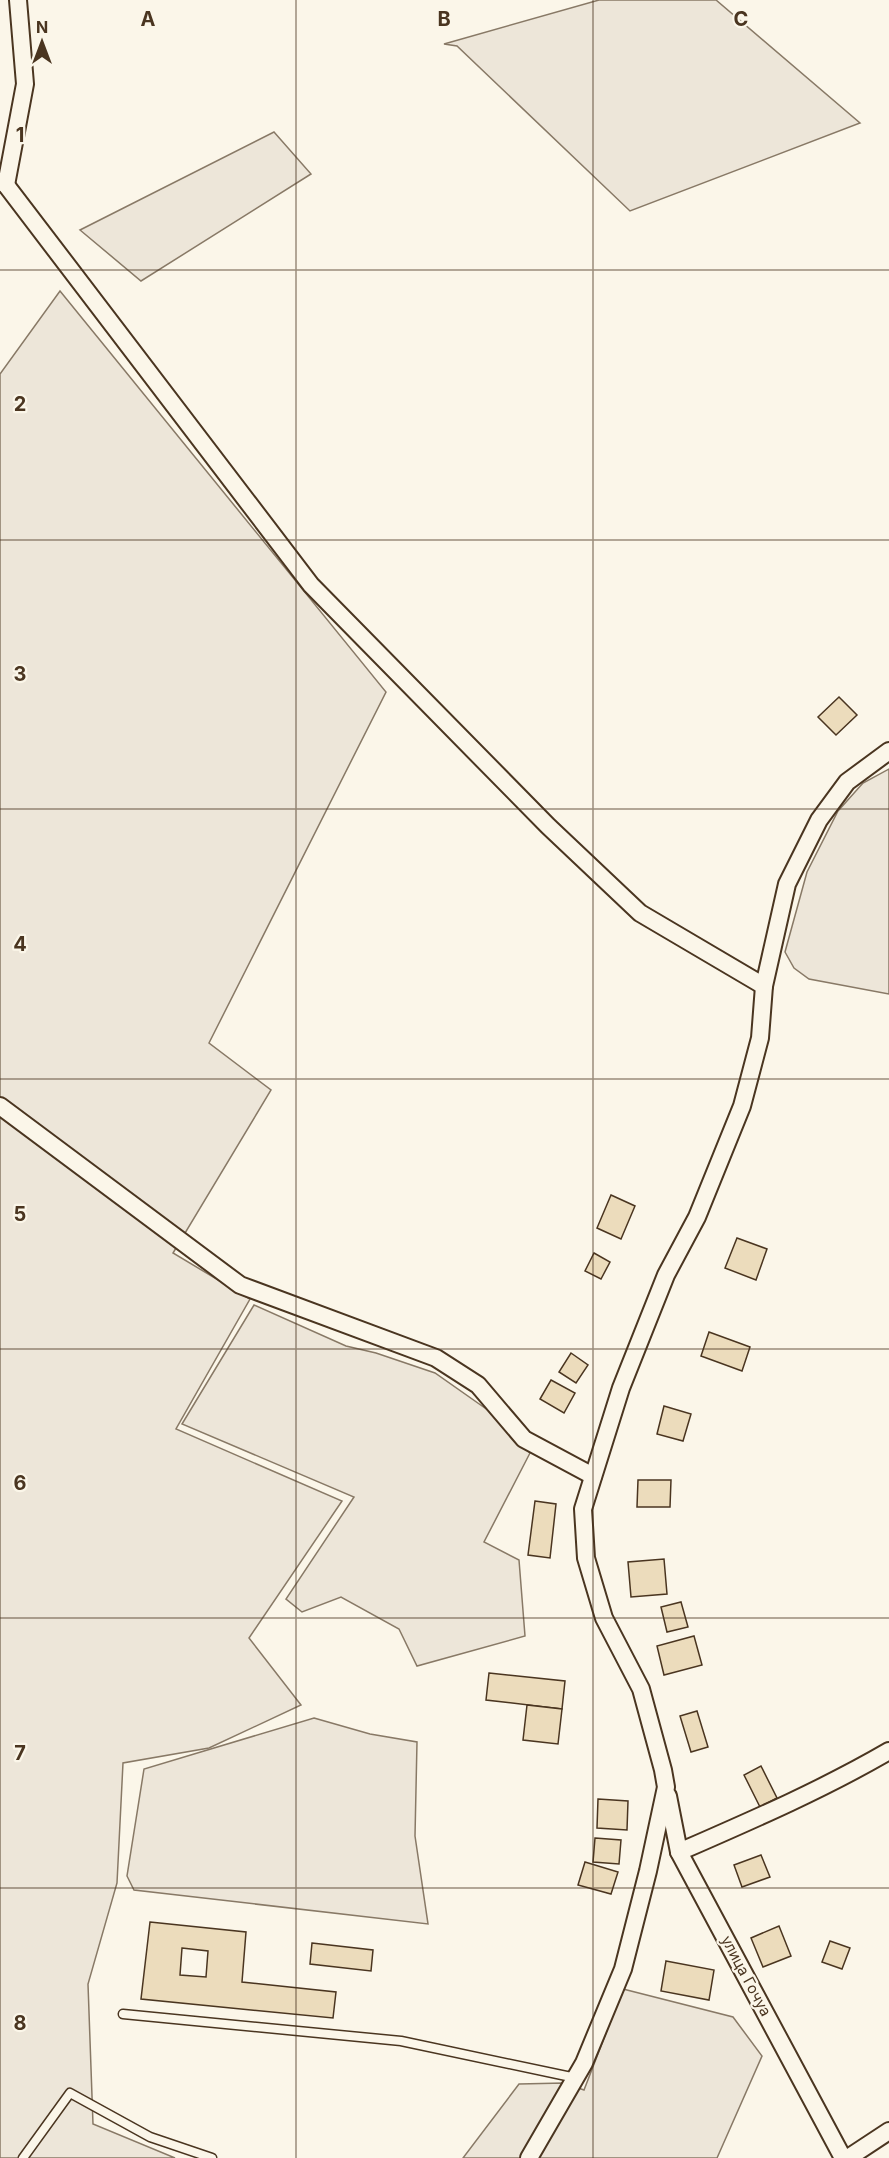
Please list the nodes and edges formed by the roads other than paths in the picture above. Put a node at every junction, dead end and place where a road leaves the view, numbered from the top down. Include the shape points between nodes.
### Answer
1 (18, 0) edge
2 (3, 183) edge
3 (889, 751) edge
4 (764, 986) junction
5 (0, 1106) edge
6 (593, 1476) junction
7 (889, 1751) edge
8 (666, 1787) junction
9 (679, 1852) junction
10 (123, 2014) dead end
11 (576, 2078) junction
12 (889, 2131) edge
13 (23, 2158) edge
14 (212, 2158) edge
15 (529, 2158) edge
16 (843, 2158) edge
17 (848, 2158) edge

1 - 2 street via 25,84
2 - 4 street via 311,585 548,826 640,913
3 - 4 street, улица Гочуа via 847,782 819,820 787,884
4 - 6 street, улица Гочуа via 760,1038 742,1106 697,1217 662,1286 621,1388
5 - 6 street via 240,1285 436,1359 478,1385 524,1439
6 - 8 street, улица Гочуа via 583,1509 586,1558 604,1618 641,1689
7 - 9 street
8 - 9 street, улица Гочуа
8 - 11 street via 623,1969
9 - 16 street, улица Гочуа
10 - 11 lane via 401,2042
11 - 15 street
12 - 17 street
13 - 14 lane via 70,2093 150,2137

